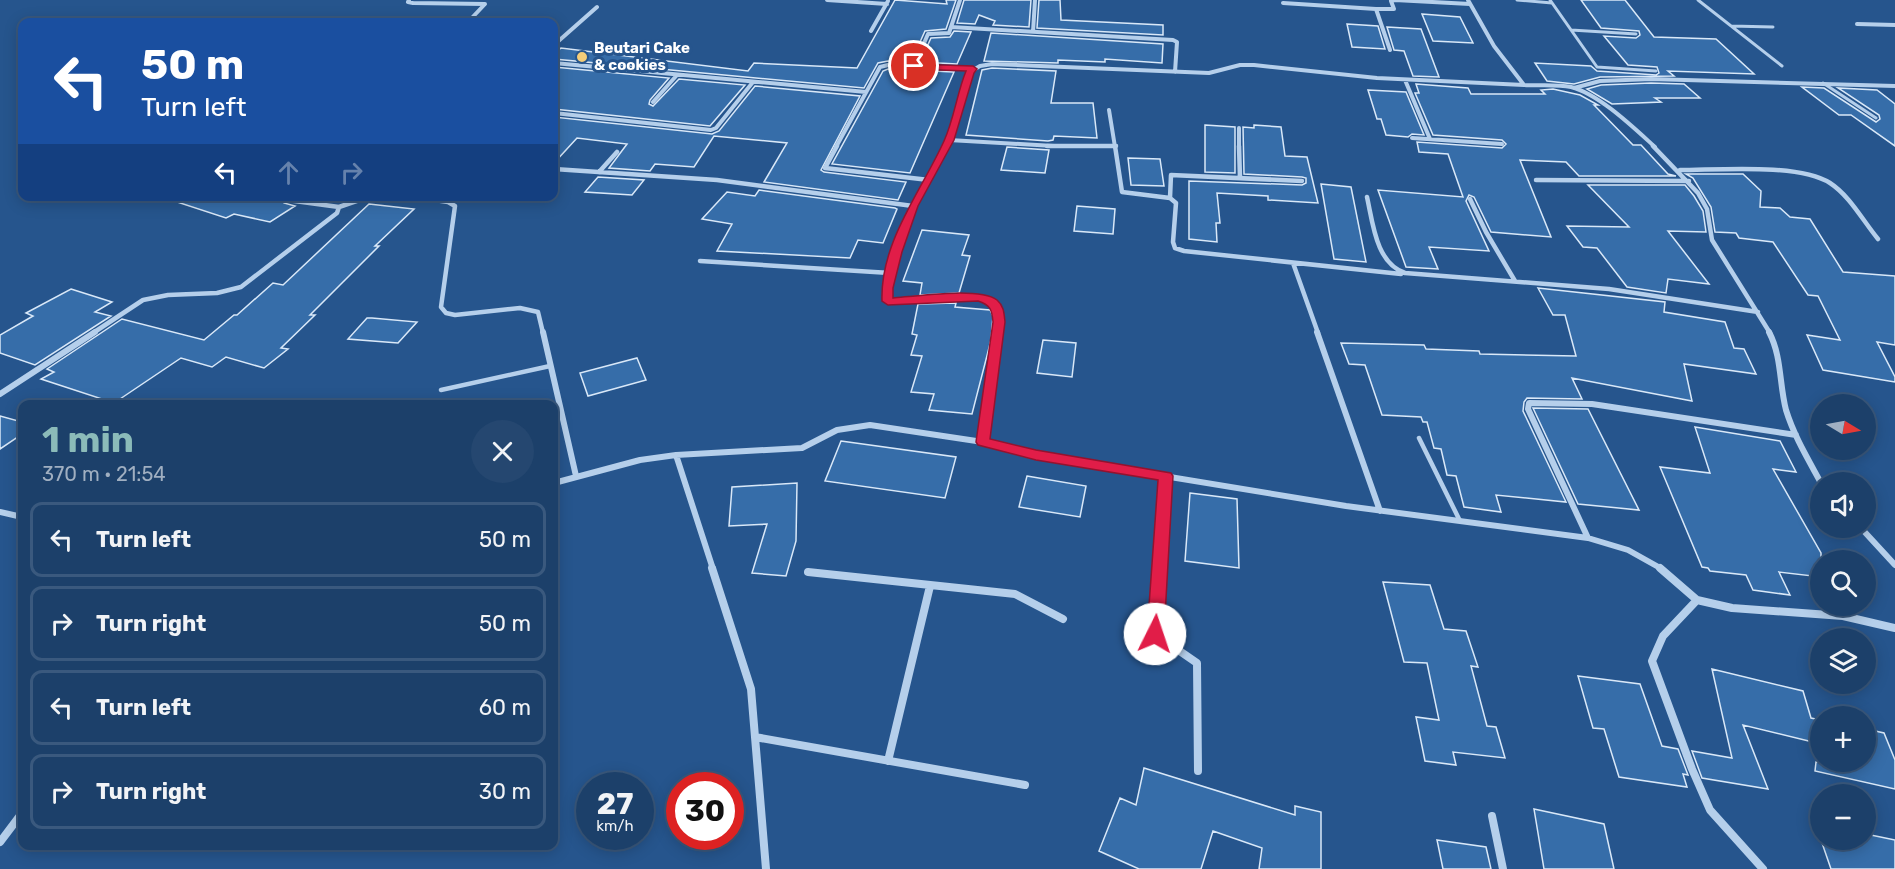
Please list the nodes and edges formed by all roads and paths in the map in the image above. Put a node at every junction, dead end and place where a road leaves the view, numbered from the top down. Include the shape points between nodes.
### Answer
1 (409, 0) edge
2 (827, 0) edge
3 (960, 0) edge
4 (1035, 0) edge
5 (1517, 0) edge
6 (1698, 0) edge
7 (1551, 1) edge
8 (888, 2) edge
9 (1469, 2) edge
10 (1283, 3) dead end
11 (597, 7) dead end
12 (1376, 9) junction
13 (472, 18) edge
14 (1857, 24) dead end
15 (1895, 24) edge
16 (1731, 26) junction
17 (951, 27) junction
18 (1773, 27) dead end
19 (1571, 30) junction
20 (871, 31) dead end
21 (1033, 32) junction
22 (1636, 34) dead end
23 (558, 41) edge
24 (1390, 50) dead end
25 (558, 63) edge
26 (914, 66) junction
27 (1782, 66) dead end
28 (973, 69) junction
29 (1656, 71) dead end
30 (1175, 72) junction
31 (677, 75) junction
32 (1405, 80) junction
33 (753, 82) junction
34 (1823, 83) junction
35 (1524, 85) junction
36 (1895, 86) edge
37 (1574, 88) junction
38 (866, 92) junction
39 (653, 102) dead end
40 (1109, 110) dead end
41 (558, 112) edge
42 (1876, 118) dead end
43 (1239, 128) dead end
44 (1412, 138) dead end
45 (1430, 139) junction
46 (949, 140) junction
47 (1502, 144) dead end
48 (1116, 146) junction
49 (617, 152) dead end
50 (558, 169) edge
51 (1679, 170) junction
52 (599, 172) junction
53 (1240, 178) junction
54 (929, 180) junction
55 (1536, 180) dead end
56 (1689, 180) junction
57 (1302, 181) dead end
58 (1367, 197) dead end
59 (1170, 198) junction
60 (1470, 199) dead end
61 (294, 201) edge
62 (356, 201) edge
63 (441, 201) edge
64 (913, 206) junction
65 (339, 207) junction
66 (1878, 239) dead end
67 (699, 261) dead end
68 (1293, 263) junction
69 (890, 273) junction
70 (1414, 275) junction
71 (1515, 281) junction
72 (1758, 312) junction
73 (550, 366) junction
74 (441, 390) dead end
75 (0, 394) edge
76 (1796, 435) junction
77 (1419, 438) dead end
78 (983, 442) junction
79 (676, 455) junction
80 (1815, 472) edge
81 (576, 476) junction
82 (1166, 476) junction
83 (558, 482) edge
84 (1380, 511) junction
85 (0, 512) edge
86 (18, 516) edge
87 (1461, 523) junction
88 (1588, 538) junction
89 (1870, 538) edge
90 (1895, 565) edge
91 (808, 572) dead end
92 (930, 586) junction
93 (1697, 600) junction
94 (1063, 619) dead end
95 (1895, 628) edge
96 (755, 737) junction
97 (888, 761) junction
98 (1198, 771) dead end
99 (1025, 785) dead end
100 (1492, 816) dead end
101 (18, 818) edge
102 (0, 842) edge
103 (766, 869) edge
104 (1503, 869) edge
105 (1763, 869) edge

1 - 13 street via 485,4
2 - 8 street
3 - 17 street
4 - 21 street
5 - 7 lane
6 - 16 lane
7 - 19 lane
8 - 20 street
9 - 12 street via 1392,1 1394,9
9 - 35 street via 1494,46
10 - 12 street
11 - 23 street
12 - 24 street
14 - 15 street
16 - 18 lane
16 - 27 lane
17 - 21 street
17 - 26 street via 947,34 927,35
19 - 22 lane
19 - 29 lane via 1598,67
21 - 30 street via 1173,40 1177,42
25 - 31 street
26 - 28 street
26 - 38 street via 883,65
28 - 30 street via 1017,64
28 - 46 street
30 - 32 street via 1209,73 1254,64
31 - 33 street
31 - 39 street
32 - 35 street
32 - 45 street
33 - 38 street
33 - 41 street via 711,130
34 - 36 street
34 - 37 street via 1651,79 1600,81
34 - 42 lane
35 - 37 street
37 - 51 street via 1620,118
38 - 54 street via 825,168
40 - 48 street
43 - 53 street
44 - 45 street
45 - 47 street
46 - 48 street
46 - 54 street
48 - 59 street via 1122,192
49 - 52 street
50 - 52 street
51 - 56 street
51 - 66 street via 1794,172 1822,178 1836,188
52 - 64 street via 717,180
53 - 57 street
53 - 59 street via 1170,175
54 - 64 street
55 - 56 street
56 - 72 street via 1706,203 1710,238
58 - 70 street via 1384,257 1391,266
59 - 68 street via 1176,203 1175,248
60 - 71 street
61 - 65 street
62 - 65 street
63 - 73 street via 454,206 441,307 455,315 520,308 538,312
64 - 69 street
65 - 75 street via 319,228 241,287 215,294 160,294 143,300
67 - 69 street
68 - 70 street
68 - 84 street
69 - 78 street via 888,301 979,297 991,301 998,309
70 - 71 street
71 - 72 street via 1665,296
72 - 76 street via 1778,351 1784,400
73 - 74 lane
73 - 81 street
76 - 80 street
76 - 88 street via 1592,404 1529,403 1528,409
77 - 87 lane
78 - 79 street via 858,425 837,430 802,448
78 - 82 street via 1036,455
79 - 81 street
79 - 96 street via 752,689
81 - 83 street
82 - 84 street
82 - 98 street via 1155,634 1197,663
84 - 87 street
85 - 86 street
87 - 88 street
88 - 93 street via 1628,550 1659,567
89 - 90 street
91 - 92 street
92 - 94 street via 1016,594
92 - 97 street
93 - 95 street via 1732,608 1843,616
93 - 105 street via 1663,636 1652,661 1710,810
96 - 97 street
96 - 103 street
97 - 99 street
100 - 104 street
101 - 102 street

